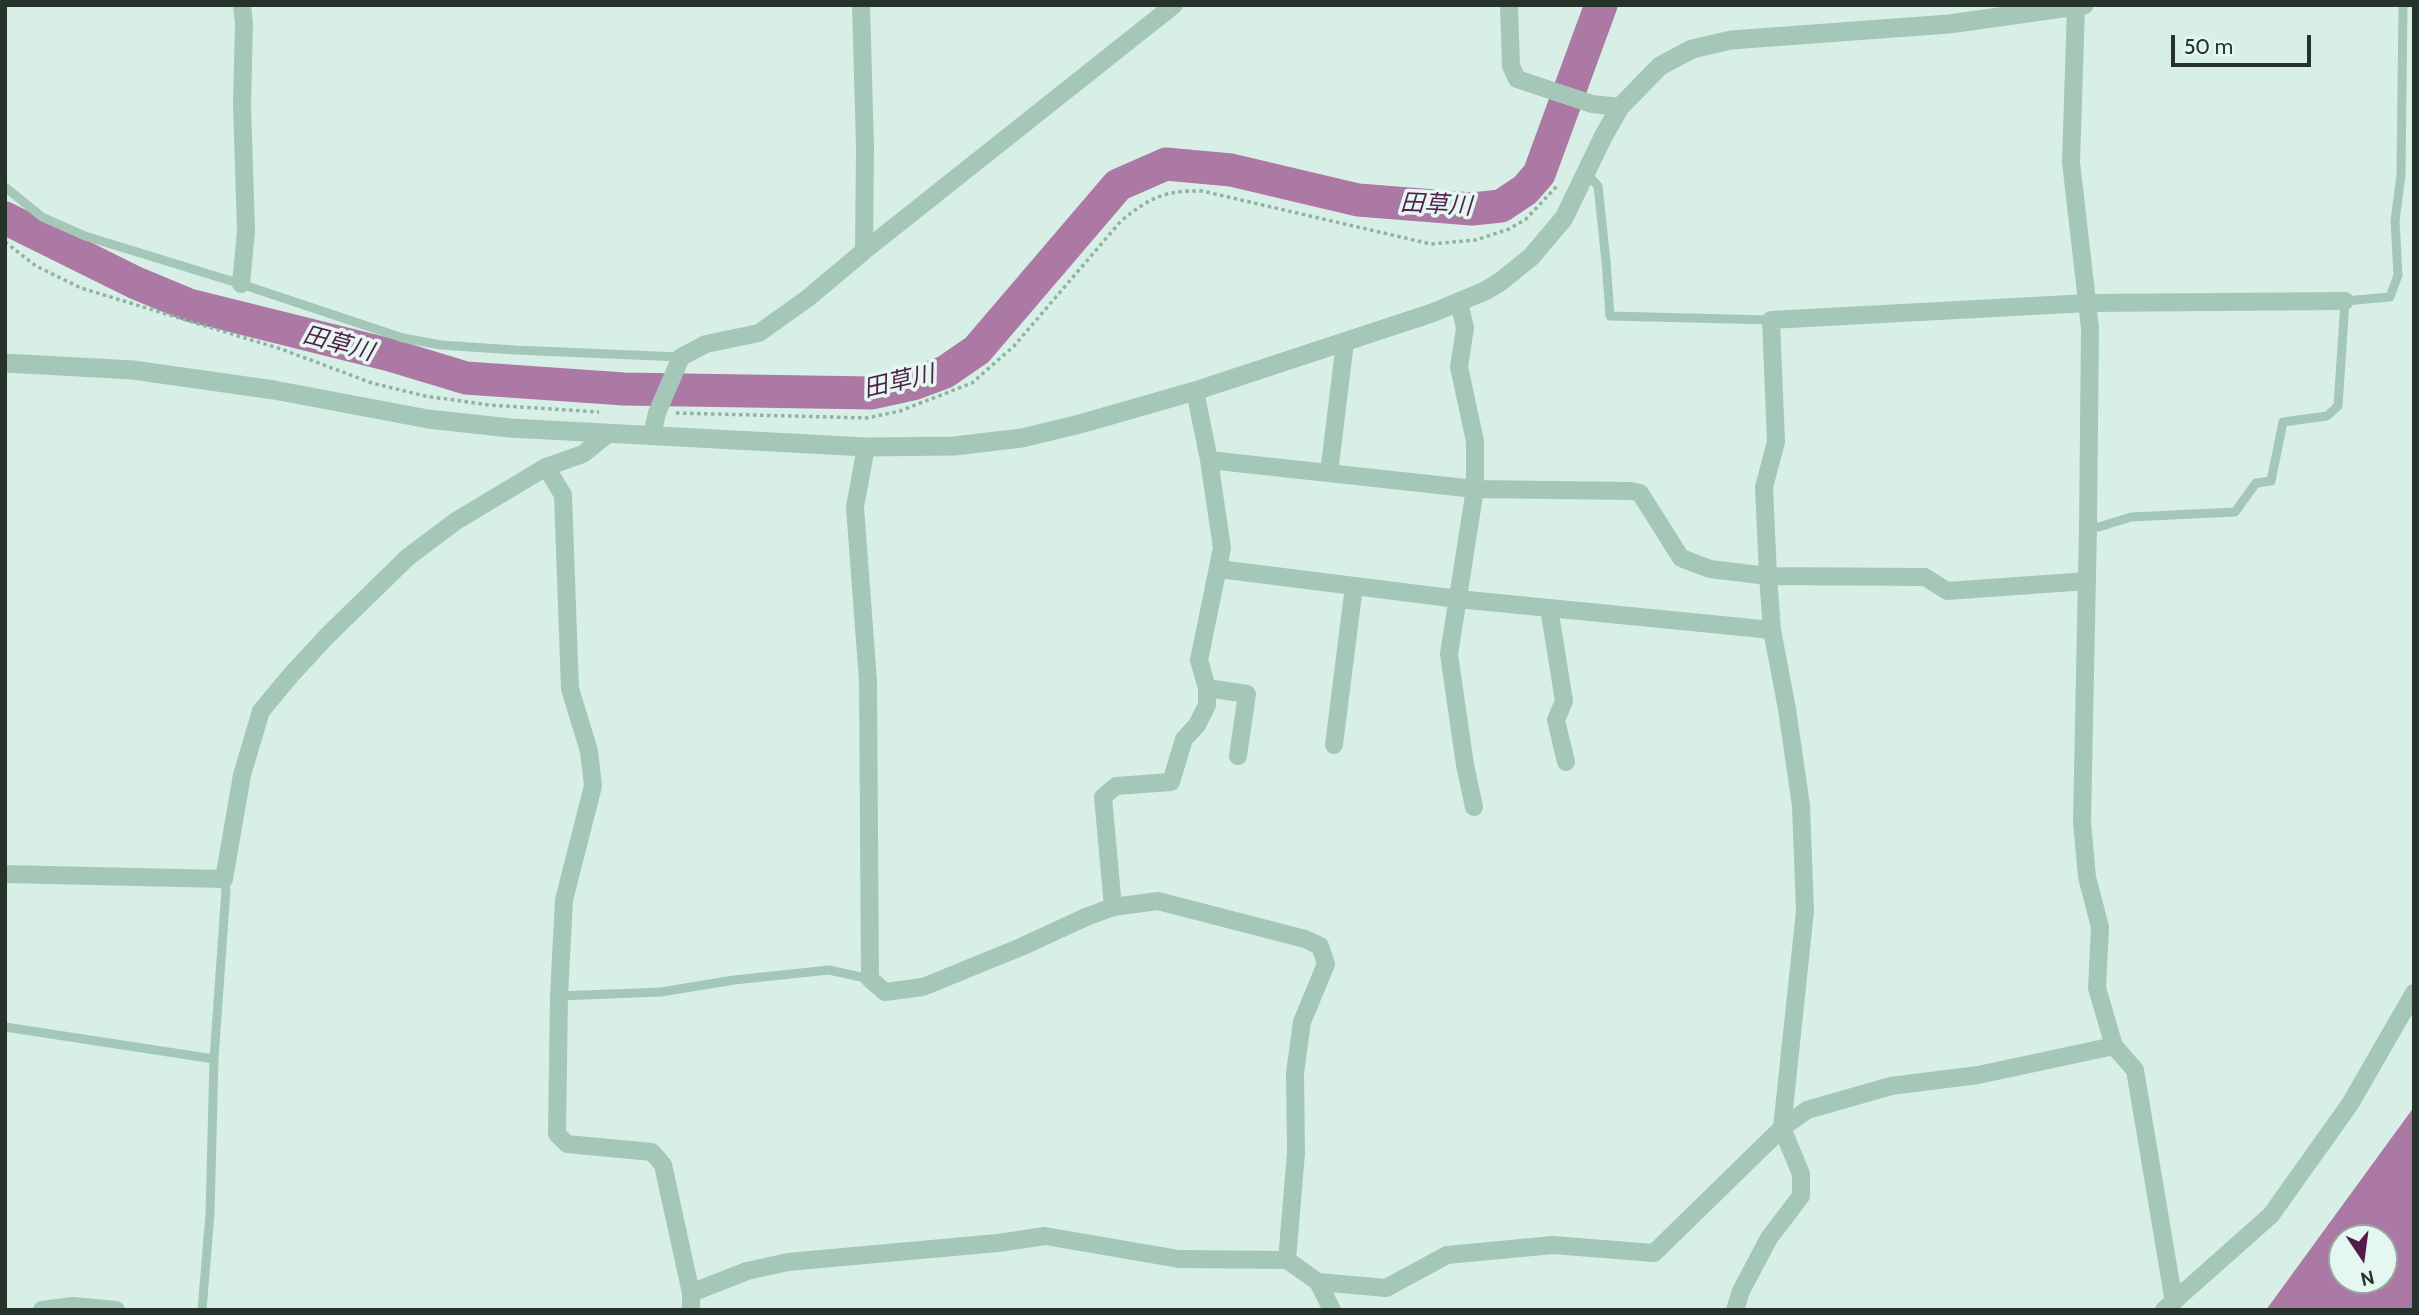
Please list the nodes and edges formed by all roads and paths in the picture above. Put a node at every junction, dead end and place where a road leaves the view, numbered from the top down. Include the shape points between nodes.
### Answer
1 (242, 5) edge
2 (861, 5) edge
3 (1174, 5) edge
4 (1509, 5) edge
5 (2403, 5) edge
6 (2081, 6) edge
7 (1992, 12) edge
8 (1620, 107) junction
9 (1586, 173) junction
10 (5, 187) edge
11 (864, 251) junction
12 (241, 284) junction
13 (2345, 301) junction
14 (1459, 302) junction
15 (2088, 303) junction
16 (1771, 320) junction
17 (1345, 342) junction
18 (681, 357) junction
19 (5, 363) edge
20 (1195, 391) junction
21 (608, 433) junction
22 (652, 435) junction
23 (866, 447) junction
24 (1209, 460) junction
25 (545, 467) junction
26 (1329, 473) junction
27 (1475, 489) junction
28 (2088, 526) junction
29 (1219, 569) junction
30 (1768, 576) junction
31 (2087, 581) junction
32 (1354, 586) junction
33 (1458, 599) junction
34 (1549, 608) junction
35 (1772, 630) junction
36 (1207, 688) junction
37 (1334, 745) dead end
38 (1238, 756) dead end
39 (1566, 762) dead end
40 (1474, 807) dead end
41 (5, 874) edge
42 (224, 879) junction
43 (1113, 908) junction
44 (870, 979) junction
45 (2414, 993) edge
46 (559, 996) junction
47 (5, 1027) edge
48 (2114, 1046) junction
49 (214, 1059) junction
50 (1782, 1128) junction
51 (1287, 1260) junction
52 (1318, 1282) junction
53 (691, 1302) edge
54 (2169, 1306) edge
55 (42, 1310) edge
56 (116, 1310) edge
57 (202, 1310) edge
58 (680, 1310) edge
59 (1332, 1310) edge
60 (1735, 1310) edge

1 - 12 street via 246,231
2 - 11 street
3 - 11 street
4 - 8 street via 1511,66 1517,79 1592,104
5 - 13 lane via 2401,175 2395,221 2398,275 2390,297
6 - 7 street
6 - 15 street via 2071,162
7 - 8 street via 1731,40 1692,49 1660,66
8 - 9 street
9 - 14 street via 1564,218 1531,257 1500,282
9 - 16 lane via 1598,186 1610,316
10 - 12 lane via 42,217 85,236
11 - 18 street via 759,333 706,344
12 - 18 lane via 403,338 441,345
13 - 15 street
13 - 28 lane via 2338,406 2327,416 2283,422 2271,481 2256,483 2235,512 2132,517
14 - 17 street
14 - 27 street via 1465,328 1459,368 1475,441
15 - 16 street
15 - 28 street
16 - 30 street via 1776,442 1764,487
17 - 20 street
17 - 26 street
18 - 22 street
19 - 21 street via 133,370 442,421
20 - 23 street via 1022,438 954,446
20 - 24 street
21 - 22 street
21 - 25 street via 583,454
22 - 23 street
23 - 44 street via 855,507 868,681
24 - 26 street
24 - 29 street via 1222,548
25 - 42 street via 456,521 408,557 327,636 261,711 242,775
25 - 46 street via 563,495 570,689 589,751 593,786 564,900
26 - 27 street
27 - 30 street via 1631,491 1640,494 1681,558 1710,569
27 - 33 street
28 - 31 street
29 - 32 street
29 - 36 street via 1199,660
30 - 31 street via 1925,577 1947,591
30 - 35 street
31 - 48 street via 2082,822 2087,877 2100,927 2097,988
32 - 33 street
32 - 37 street
33 - 34 street
33 - 40 street via 1449,654
34 - 35 street
34 - 39 street via 1564,701 1556,720
35 - 50 street via 1801,806 1805,911
36 - 38 street via 1247,694
36 - 43 street via 1207,705 1184,739 1171,782 1116,786 1103,797
41 - 42 street
42 - 49 lane
43 - 44 street via 923,987 886,992
43 - 51 street via 1158,901 1320,946 1326,964 1302,1022 1294,1073 1296,1153
44 - 46 lane via 829,970 661,992
45 - 54 street via 2350,1104 2272,1215
46 - 53 street via 557,1134 567,1143 652,1152 663,1165
47 - 49 lane
48 - 50 street via 1978,1075 1891,1086 1807,1110
48 - 54 street via 2135,1070
49 - 57 lane
50 - 52 street via 1654,1253 1553,1245 1447,1255 1386,1288
50 - 60 street via 1801,1174 1801,1196 1769,1238
51 - 52 street
51 - 53 street via 1179,1259 1045,1236 788,1262 747,1271
52 - 59 street
53 - 58 lane
55 - 56 street via 73,1306

